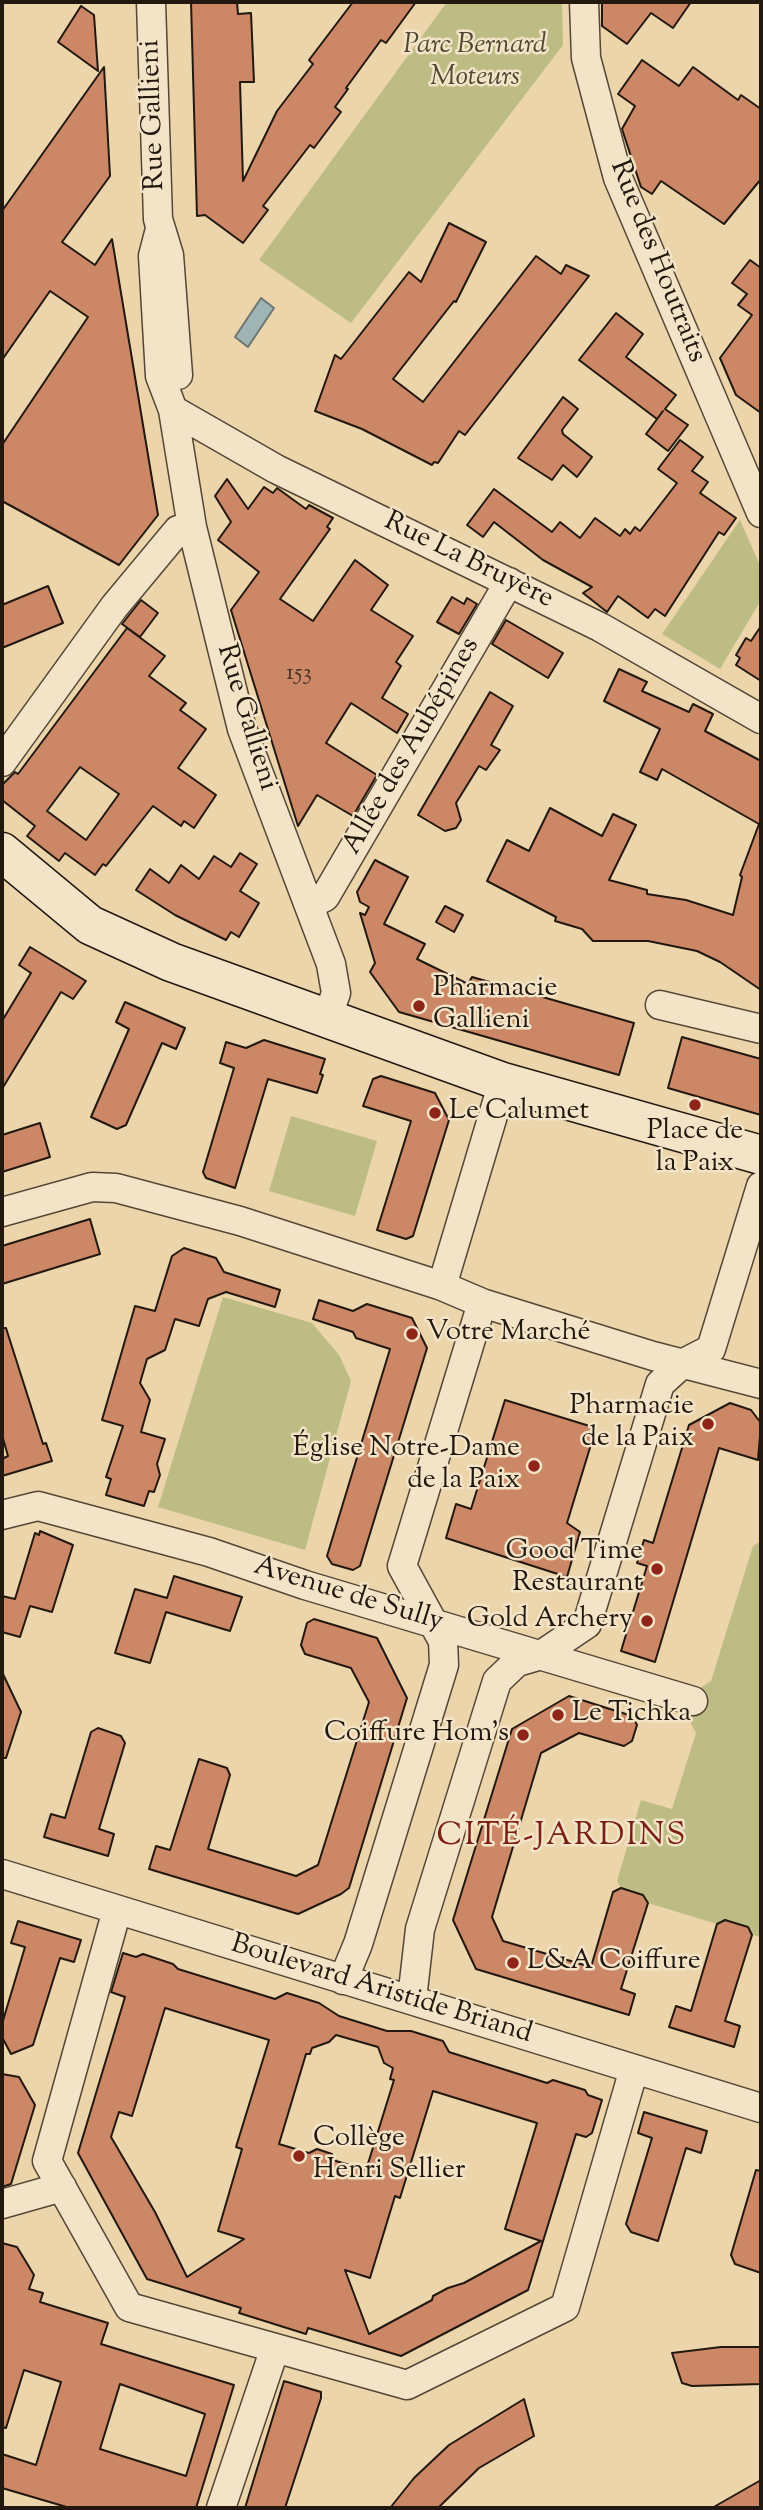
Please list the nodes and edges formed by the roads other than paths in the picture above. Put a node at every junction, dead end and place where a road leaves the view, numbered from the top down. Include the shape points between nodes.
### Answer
1 (151, 2) edge
2 (584, 2) edge
3 (173, 410) junction
4 (761, 513) edge
5 (192, 527) junction
6 (509, 582) junction
7 (761, 719) edge
8 (2, 762) edge
9 (2, 852) edge
10 (310, 904) junction
11 (660, 1005) dead end
12 (327, 1018) junction
13 (761, 1029) edge
14 (503, 1082) junction
15 (761, 1155) edge
16 (761, 1186) edge
17 (2, 1212) edge
18 (442, 1286) junction
19 (482, 1303) junction
20 (682, 1364) junction
21 (761, 1384) edge
22 (2, 1515) edge
23 (432, 1622) junction
24 (541, 1655) junction
25 (693, 1701) dead end
26 (2, 1874) edge
27 (117, 1910) junction
28 (342, 1980) junction
29 (412, 1999) junction
30 (634, 2069) junction
31 (761, 2108) edge
32 (62, 2187) junction
33 (2, 2204) edge
34 (275, 2348) junction
35 (220, 2508) edge

1 - 3 street, Rue Gallieni via 160,229 169,255 176,319 178,376
2 - 4 street, Rue des Houtraits via 586,58 618,178
3 - 5 street, Rue Gallieni
3 - 6 street, Rue La Bruyère via 276,469
5 - 8 street via 178,530 114,607
5 - 10 street, Rue Gallieni via 242,729
6 - 7 street, Rue La Bruyère via 600,627
6 - 10 street, Allée des Aubépines via 325,897
9 - 12 main road via 90,925 171,962
10 - 12 street, Rue Gallieni via 336,993
11 - 13 street
12 - 14 main road
14 - 15 main road
14 - 18 street
16 - 20 street via 712,1349
17 - 18 street via 92,1187 116,1188 240,1221
18 - 19 street
19 - 20 street
19 - 23 street via 402,1566
20 - 21 street
20 - 24 street via 660,1384 587,1624
22 - 23 street, Avenue de Sully via 38,1506 209,1552
23 - 24 street, Avenue de Sully
23 - 28 street via 443,1641 444,1665 358,1944
24 - 25 street, Avenue de Sully
24 - 29 street via 517,1662 496,1681 420,1929
26 - 27 street, Boulevard Aristide Briand
27 - 28 street, Boulevard Aristide Briand
27 - 32 street via 47,2161
28 - 29 street, Boulevard Aristide Briand
29 - 30 street, Boulevard Aristide Briand
30 - 31 street, Boulevard Aristide Briand
30 - 34 street via 565,2307 407,2385
32 - 33 street
32 - 34 street via 129,2307
34 - 35 street

